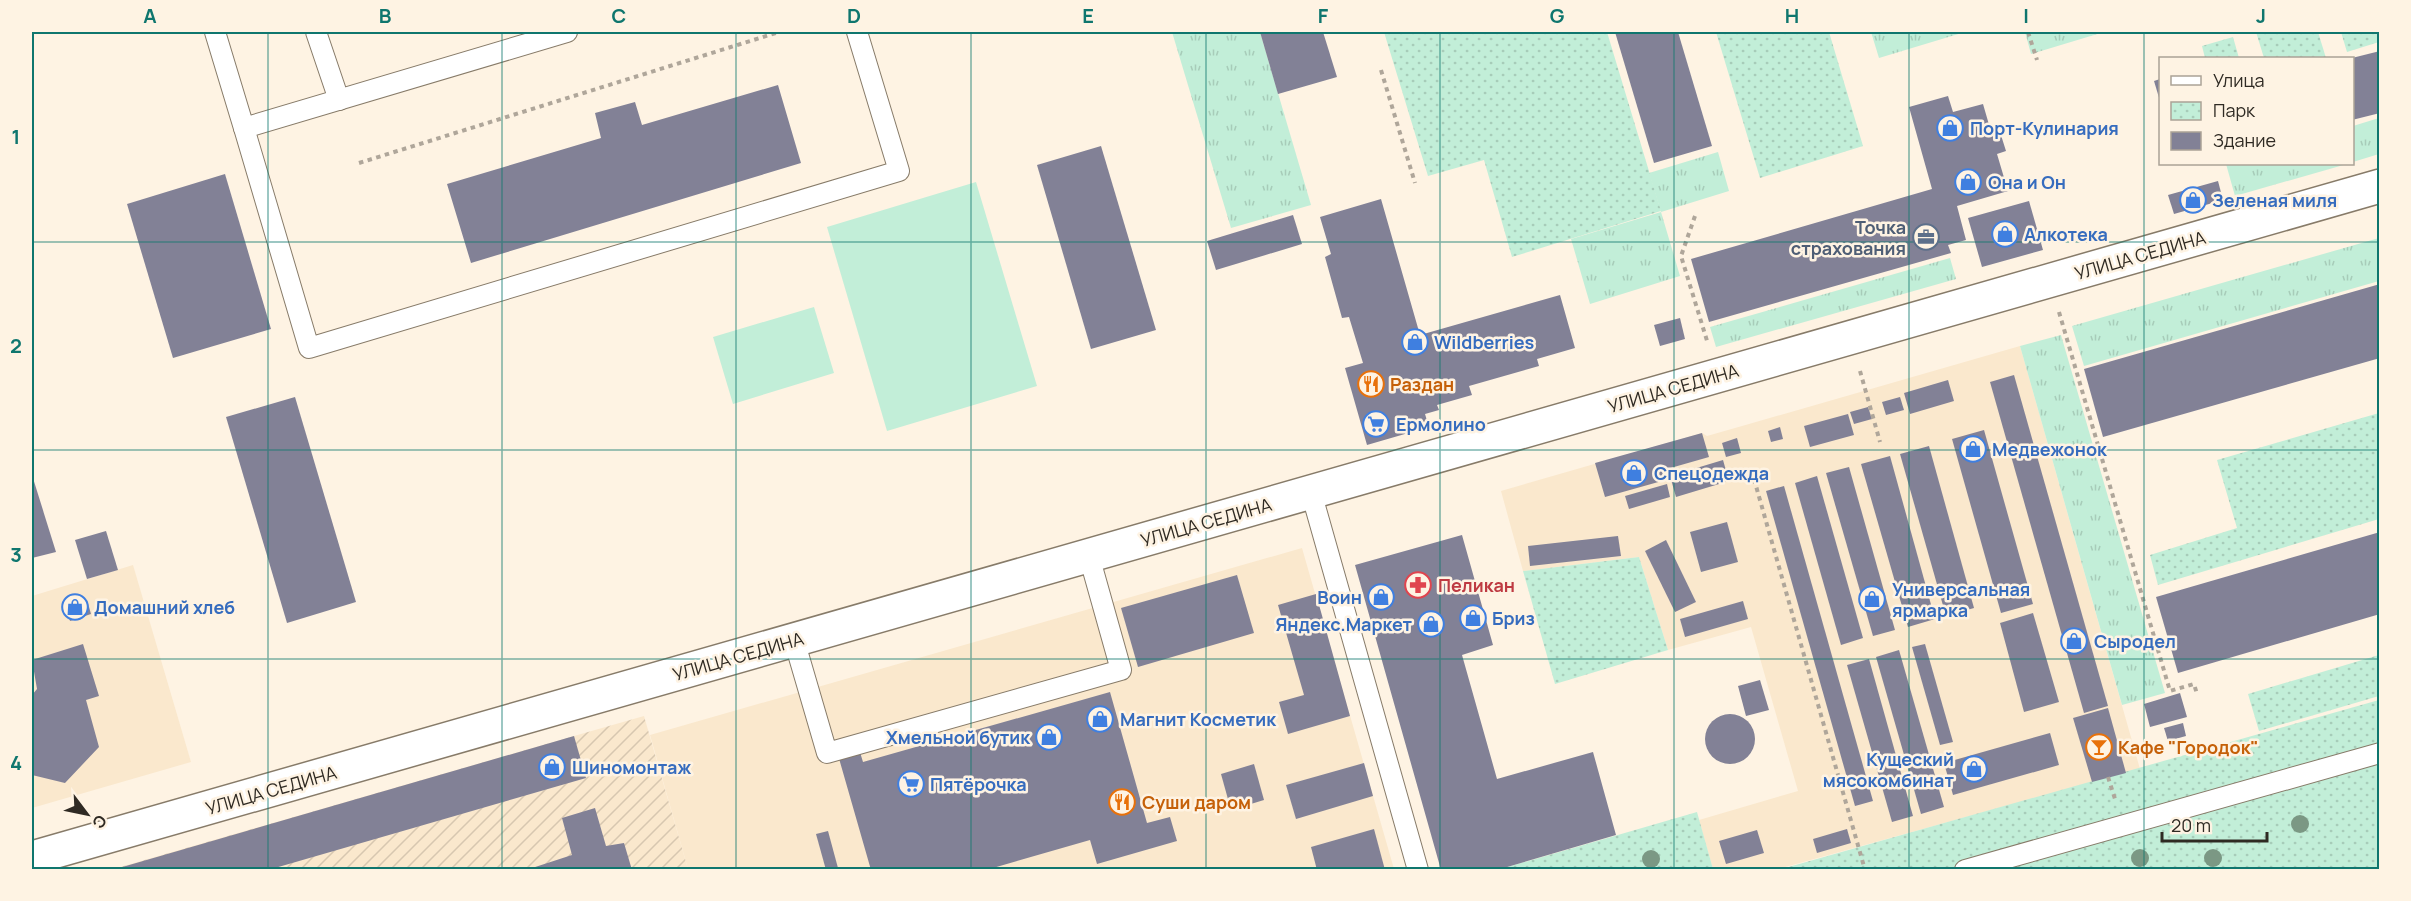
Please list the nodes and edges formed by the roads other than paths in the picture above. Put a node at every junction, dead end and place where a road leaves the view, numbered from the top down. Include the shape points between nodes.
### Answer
1 (215, 32) edge
2 (316, 32) edge
3 (567, 32) edge
4 (857, 32) edge
5 (339, 100) junction
6 (244, 128) junction
7 (2379, 186) edge
8 (1311, 492) junction
9 (1089, 556) junction
10 (794, 640) junction
11 (2379, 753) edge
12 (32, 858) edge
13 (1418, 870) edge
14 (1965, 870) edge

1 - 6 lane
2 - 5 lane
3 - 5 lane
4 - 6 lane via 899,171 309,348
5 - 6 lane
7 - 8 street, УЛИЦА СЕДИНА
8 - 9 street, УЛИЦА СЕДИНА
8 - 13 lane
9 - 10 street, УЛИЦА СЕДИНА
9 - 10 lane via 1121,670 827,753
10 - 12 street, УЛИЦА СЕДИНА
11 - 14 lane

